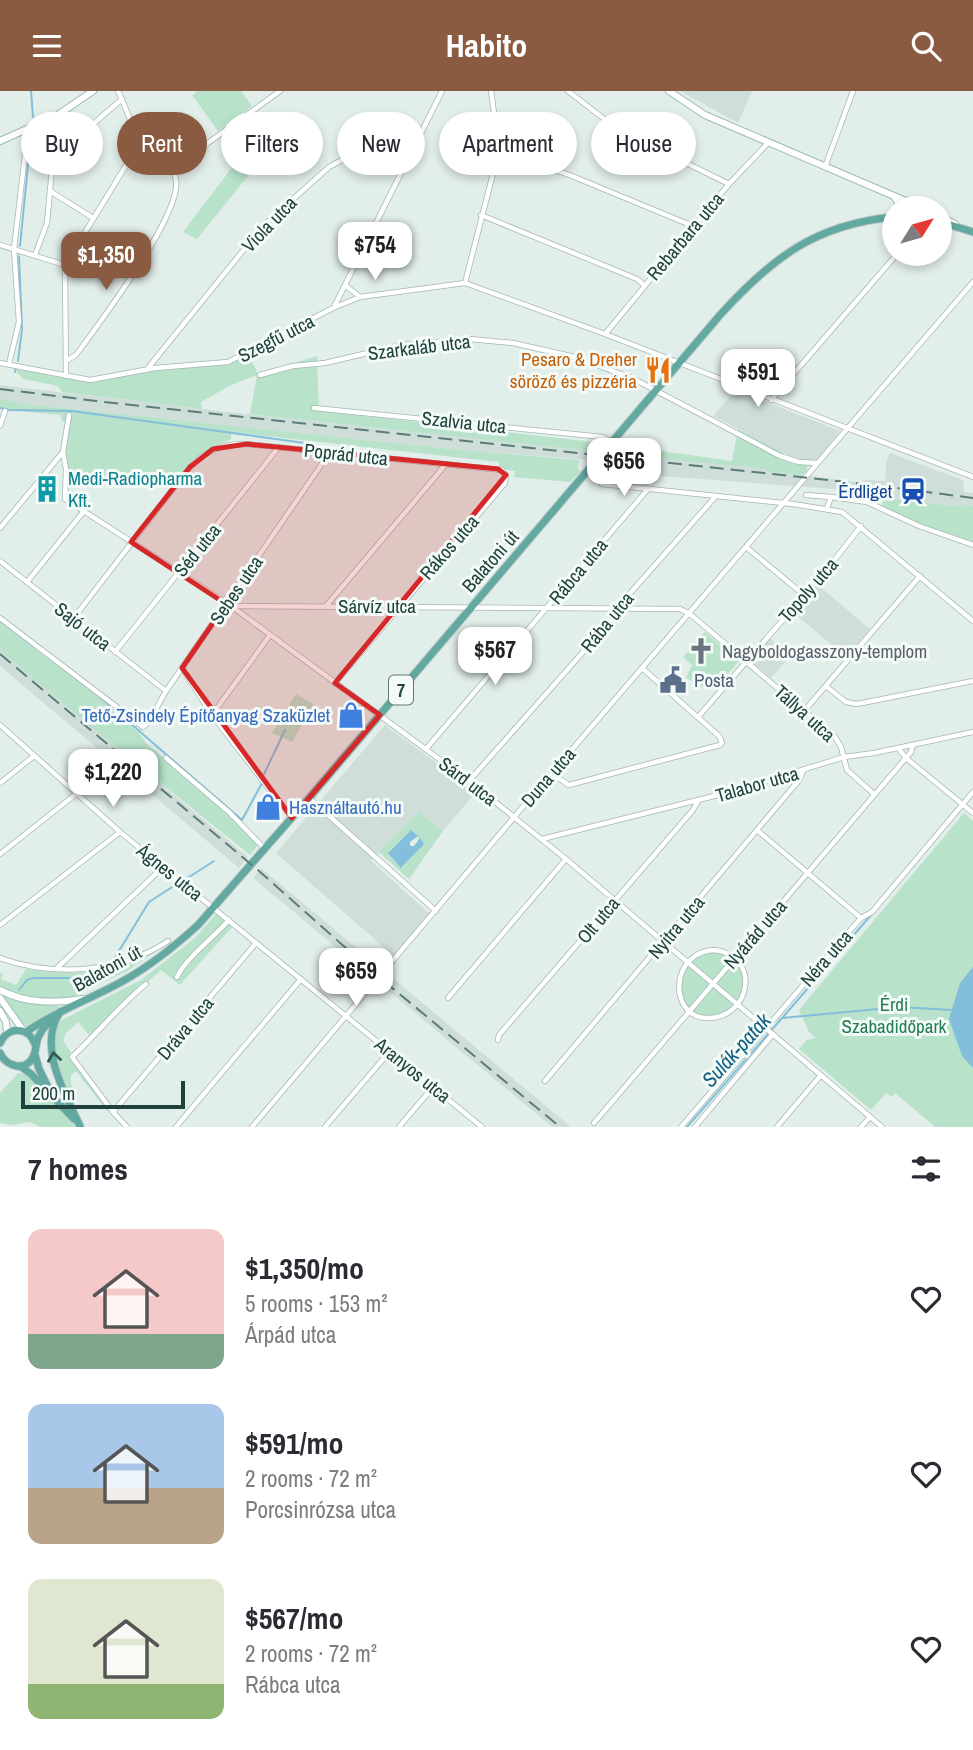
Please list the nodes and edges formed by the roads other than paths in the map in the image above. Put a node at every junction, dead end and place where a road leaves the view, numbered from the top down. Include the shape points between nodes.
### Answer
1 (93, 91) edge
2 (118, 91) edge
3 (280, 91) edge
4 (442, 91) edge
5 (491, 91) edge
6 (568, 91) edge
7 (669, 91) edge
8 (853, 91) edge
9 (122, 99) junction
10 (60, 112) edge
11 (128, 112) edge
12 (494, 112) edge
13 (103, 115) edge
14 (425, 124) edge
15 (21, 132) edge
16 (0, 141) edge
17 (769, 142) junction
18 (207, 143) edge
19 (337, 163) edge
20 (825, 167) junction
21 (23, 175) edge
22 (51, 175) edge
23 (120, 175) edge
24 (172, 175) edge
25 (178, 175) edge
26 (400, 175) edge
27 (492, 175) edge
28 (569, 175) edge
29 (729, 184) junction
30 (176, 186) junction
31 (50, 191) junction
32 (891, 195) edge
33 (481, 215) junction
34 (93, 218) junction
35 (882, 219) edge
36 (952, 223) edge
37 (952, 225) edge
38 (694, 227) junction
39 (962, 228) junction
40 (973, 232) edge
41 (85, 233) junction
42 (0, 245) edge
43 (14, 249) junction
44 (35, 255) junction
45 (65, 265) junction
46 (138, 266) junction
47 (887, 266) edge
48 (973, 282) edge
49 (465, 283) junction
50 (345, 285) junction
51 (644, 285) junction
52 (360, 297) junction
53 (333, 308) junction
54 (606, 334) junction
55 (161, 353) junction
56 (66, 361) junction
57 (0, 363) edge
58 (9, 364) junction
59 (679, 364) junction
60 (170, 367) junction
61 (148, 369) junction
62 (260, 375) dead end
63 (66, 376) junction
64 (657, 390) junction
65 (771, 400) junction
66 (314, 408) dead end
67 (5, 411) dead end
68 (69, 415) dead end
69 (0, 426) edge
70 (846, 429) junction
71 (612, 442) junction
72 (278, 447) junction
73 (63, 452) junction
74 (330, 452) junction
75 (817, 463) junction
76 (446, 464) junction
77 (506, 475) joint
78 (973, 477) edge
79 (602, 484) dead end
80 (648, 488) junction
81 (806, 495) dead end
82 (716, 496) junction
83 (831, 497) junction
84 (783, 503) junction
85 (827, 508) junction
86 (84, 512) junction
87 (861, 526) junction
88 (0, 528) edge
89 (131, 542) junction
90 (973, 545) edge
91 (746, 548) junction
92 (0, 561) edge
93 (180, 571) junction
94 (920, 576) junction
95 (27, 582) junction
96 (804, 595) junction
97 (229, 605) junction
98 (325, 606) junction
99 (398, 607) junction
100 (471, 608) junction
101 (545, 609) junction
102 (621, 609) junction
103 (973, 611) edge
104 (964, 613) junction
105 (690, 614) junction
106 (0, 618) edge
107 (73, 619) junction
108 (973, 621) edge
109 (270, 635) junction
110 (115, 652) junction
111 (747, 662) junction
112 (182, 668) junction
113 (642, 668) junction
114 (973, 681) edge
115 (335, 683) junction
116 (827, 687) junction
117 (166, 691) junction
118 (805, 710) junction
119 (212, 715) junction
120 (380, 715) junction
121 (698, 717) junction
122 (0, 725) edge
123 (973, 732) edge
124 (914, 745) junction
125 (898, 748) junction
126 (426, 749) junction
127 (34, 756) junction
128 (844, 757) junction
129 (166, 758) dead end
130 (906, 758) junction
131 (803, 771) junction
132 (552, 774) junction
133 (469, 781) junction
134 (0, 783) edge
135 (973, 792) edge
136 (76, 794) junction
137 (874, 794) junction
138 (309, 798) junction
139 (698, 800) junction
140 (962, 805) junction
141 (973, 813) edge
142 (515, 816) junction
143 (292, 818) junction
144 (758, 831) junction
145 (120, 832) junction
146 (542, 839) junction
147 (265, 849) junction
148 (0, 854) edge
149 (566, 859) junction
150 (163, 867) junction
151 (807, 873) junction
152 (615, 901) junction
153 (214, 908) junction
154 (436, 911) junction
155 (861, 918) junction
156 (229, 921) junction
157 (0, 925) edge
158 (168, 941) dead end
159 (664, 942) junction
160 (257, 943) junction
161 (735, 957) junction
162 (0, 958) edge
163 (687, 961) junction
164 (57, 969) junction
165 (177, 977) dead end
166 (301, 979) junction
167 (713, 983) junction
168 (146, 984) dead end
169 (0, 990) edge
170 (0, 998) edge
171 (89, 998) junction
172 (448, 998) dead end
173 (738, 1005) junction
174 (0, 1011) edge
175 (689, 1011) junction
176 (60, 1012) junction
177 (346, 1016) junction
178 (765, 1028) junction
179 (24, 1031) junction
180 (7, 1033) junction
181 (773, 1034) junction
182 (498, 1040) dead end
183 (0, 1043) edge
184 (35, 1044) junction
185 (390, 1051) junction
186 (0, 1053) edge
187 (34, 1055) junction
188 (3, 1061) edge
189 (20, 1066) junction
190 (821, 1075) junction
191 (545, 1081) dead end
192 (433, 1087) junction
193 (56, 1100) junction
194 (113, 1112) junction
195 (870, 1117) junction
196 (594, 1123) dead end
197 (474, 1125) edge
198 (81, 1127) edge
199 (127, 1127) edge
200 (176, 1127) edge
201 (252, 1127) edge
202 (326, 1127) edge
203 (399, 1127) edge
204 (482, 1127) edge
205 (681, 1127) edge
206 (695, 1127) edge
207 (777, 1127) edge
208 (861, 1127) edge
209 (882, 1127) edge

1 - 10 main road
2 - 9 street
3 - 18 street
4 - 14 street
5 - 12 street
6 - 29 street via 617,129
7 - 17 main road via 705,115
8 - 20 street
9 - 11 street
9 - 13 street
15 - 16 main road
17 - 20 main road
17 - 29 street, Rebarbara utca
19 - 55 street, Viola utca via 262,226
20 - 32 main road
21 - 43 street
22 - 31 street
23 - 34 street
24 - 30 street
25 - 30 street
26 - 50 street
27 - 33 street
28 - 38 street
29 - 38 street, Rebarbara utca
30 - 46 street via 161,228
31 - 34 street
31 - 44 street via 47,223
33 - 49 street
33 - 51 street
34 - 41 street
35 - 59 main road, Balatoni út / 7 via 838,227 790,250 742,292
36 - 39 main road
37 - 39 main road
38 - 51 street, Rebarbara utca
39 - 40 main road
41 - 45 street
41 - 46 street
42 - 43 street
43 - 44 street
43 - 58 street via 19,322
44 - 45 street
45 - 56 street
46 - 56 street via 76,355
47 - 65 street
48 - 70 street, Duna utca
49 - 52 street, Szegfű utca
49 - 54 street, Szegfű utca
50 - 52 street
50 - 53 street
51 - 54 street, Rebarbara utca
52 - 53 street, Szegfű utca
53 - 60 street, Szegfű utca via 237,359
54 - 59 street, Szegfű utca
55 - 60 street
55 - 61 street, Viola utca
56 - 63 street
57 - 58 street, Szegfű utca
58 - 63 street, Szegfű utca
59 - 64 main road, Balatoni út / 7
59 - 65 street, Szegfű utca
60 - 61 street, Szegfű utca
61 - 63 street, Szegfű utca via 101,379
62 - 64 street, Szarkaláb utca via 402,345 477,339 575,357
64 - 71 main road, Balatoni út / 7
64 - 75 street, Szarkaláb utca via 780,456
65 - 70 street, Szegfű utca
66 - 71 street, Szalvia utca via 604,437
67 - 69 street
68 - 73 street
70 - 75 street, Duna utca
70 - 78 street, Szegfű utca
71 - 100 main road, Balatoni út / 7
72 - 74 street, Poprád utca
72 - 89 street, Poprád utca via 224,446 202,456
72 - 93 street, Séd utca
73 - 86 street, Sárd utca via 64,498
73 - 88 street
74 - 76 street, Poprád utca
74 - 97 street, Sebes utca
75 - 84 street, Duna utca
76 - 77 street, Poprád utca via 498,469
76 - 98 street
77 - 99 street, Rákos utca via 505,483
79 - 80 street
80 - 82 street
80 - 101 street, Rábca utca
81 - 83 street
82 - 84 street
82 - 102 street, Rába utca
83 - 85 street
83 - 90 street via 867,502
84 - 85 street
84 - 91 street, Duna utca
85 - 87 street
86 - 89 street, Sárd utca
86 - 95 street
87 - 94 street
87 - 96 street, Topoly utca
89 - 93 street, Sárd utca
89 - 107 street, Poprád utca
91 - 96 street
91 - 105 street, Duna utca
92 - 95 street, Sajó utca
93 - 97 street, Sárd utca
93 - 110 street, Séd utca
94 - 104 street
94 - 116 street
95 - 107 street, Sajó utca
96 - 111 street, Topoly utca
97 - 98 street, Sárvíz utca
97 - 109 street, Sárd utca
97 - 112 street, Sebes utca
98 - 99 street, Sárvíz utca
99 - 100 street, Sárvíz utca
99 - 115 street, Rákos utca
100 - 101 street, Sárvíz utca
100 - 120 main road, Balatoni út / 7
101 - 102 street, Sárvíz utca
101 - 126 street, Rábca utca
102 - 105 street, Sárvíz utca via 680,609
102 - 133 street, Rába utca
103 - 104 street
104 - 108 street
105 - 111 street, Tállya utca
105 - 113 street, Duna utca
106 - 117 street, Sebes utca via 143,727
107 - 110 street, Sajó utca
109 - 115 street, Sárd utca
109 - 119 street
110 - 117 street, Sajó utca
111 - 118 street, Tállya utca
111 - 121 street, Topoly utca
112 - 117 street, Sebes utca
112 - 119 street
113 - 121 street
113 - 132 street, Duna utca
114 - 116 street via 857,704 846,702
115 - 120 street, Sárd utca
116 - 118 street
118 - 128 street, Tállya utca via 835,737
119 - 143 street
120 - 126 street, Sárd utca
120 - 138 main road, Balatoni út / 7
121 - 132 street via 722,743 569,785
122 - 127 street, Ágnes utca
123 - 124 street, Talabor utca
124 - 125 street, Talabor utca
124 - 130 street, Nyárád utca
125 - 128 street, Talabor utca
125 - 130 street
126 - 133 street, Sárd utca
127 - 134 street
127 - 136 street, Ágnes utca
128 - 131 street, Talabor utca
128 - 137 street, Tállya utca via 847,770
129 - 147 street
130 - 137 street, Nyárád utca
130 - 140 street
131 - 139 street, Talabor utca
131 - 144 street, Nyitra utca
132 - 142 street, Duna utca
133 - 142 street, Sárd utca
135 - 140 street, Néra utca
136 - 145 street, Ágnes utca
136 - 148 street
137 - 151 street, Nyárád utca
138 - 143 main road, Balatoni út / 7
138 - 154 street
139 - 146 street, Talabor utca
139 - 152 street, Olt utca
140 - 141 street
140 - 155 street, Néra utca via 872,912
142 - 146 street, Sárd utca
142 - 154 street, Duna utca
143 - 147 main road, Balatoni út / 7
144 - 151 street
144 - 159 street, Nyitra utca
145 - 150 street, Ágnes utca
145 - 157 street
146 - 149 street, Sárd utca
147 - 153 main road, Balatoni út / 7
149 - 152 street, Sárd utca
149 - 172 street
150 - 153 street, Ágnes utca
150 - 164 street
151 - 155 street
151 - 161 street, Nyárád utca
152 - 159 street, Sárd utca
152 - 182 street, Olt utca
153 - 156 street, Aranyos utca
153 - 171 main road, Balatoni út / 7 via 148,966
154 - 177 street, Duna utca
155 - 178 street, Néra utca
156 - 160 street, Aranyos utca
156 - 165 street via 188,960
158 - 164 street via 117,964
159 - 163 street, Sárd utca
159 - 191 street, Nyitra utca
160 - 166 street, Aranyos utca
160 - 194 street, Dráva utca
161 - 163 street via 710,950
161 - 167 street, Nyárád utca
161 - 173 street via 746,981
162 - 164 street
163 - 167 street, Sárd utca
163 - 175 street via 680,986
166 - 177 street, Aranyos utca
166 - 200 street
167 - 173 street, Sárd utca
167 - 175 street, Nyárád utca
168 - 194 street via 72,1057
169 - 171 main road via 45,1002
170 - 179 main road
171 - 176 main road, Balatoni út / 7
173 - 175 street via 711,1017
173 - 178 street, Sárd utca
174 - 180 main road
175 - 196 street, Nyárád utca
176 - 179 main road, Balatoni út / 7
176 - 184 main road, 7
198 -> 176 main road via 62,1088 53,1055 53,1025
177 - 185 street, Aranyos utca
177 - 201 street, Duna utca
178 - 181 street, Sárd utca
178 - 205 street, Néra utca
179 - 180 main road
179 - 184 main road
180 - 183 main road
181 - 190 street, Sárd utca
181 - 206 street
184 - 187 main road
185 - 192 street, Aranyos utca
185 - 202 street
186 - 188 main road
187 - 189 main road
187 - 193 main road
188 - 189 main road
189 - 193 main road
190 - 195 street, Sárd utca
190 - 207 street
192 - 197 street, Aranyos utca
192 - 203 street
193 - 198 main road
194 - 199 street
195 - 208 street
195 - 209 street, Sárd utca
197 - 204 street, Aranyos utca

